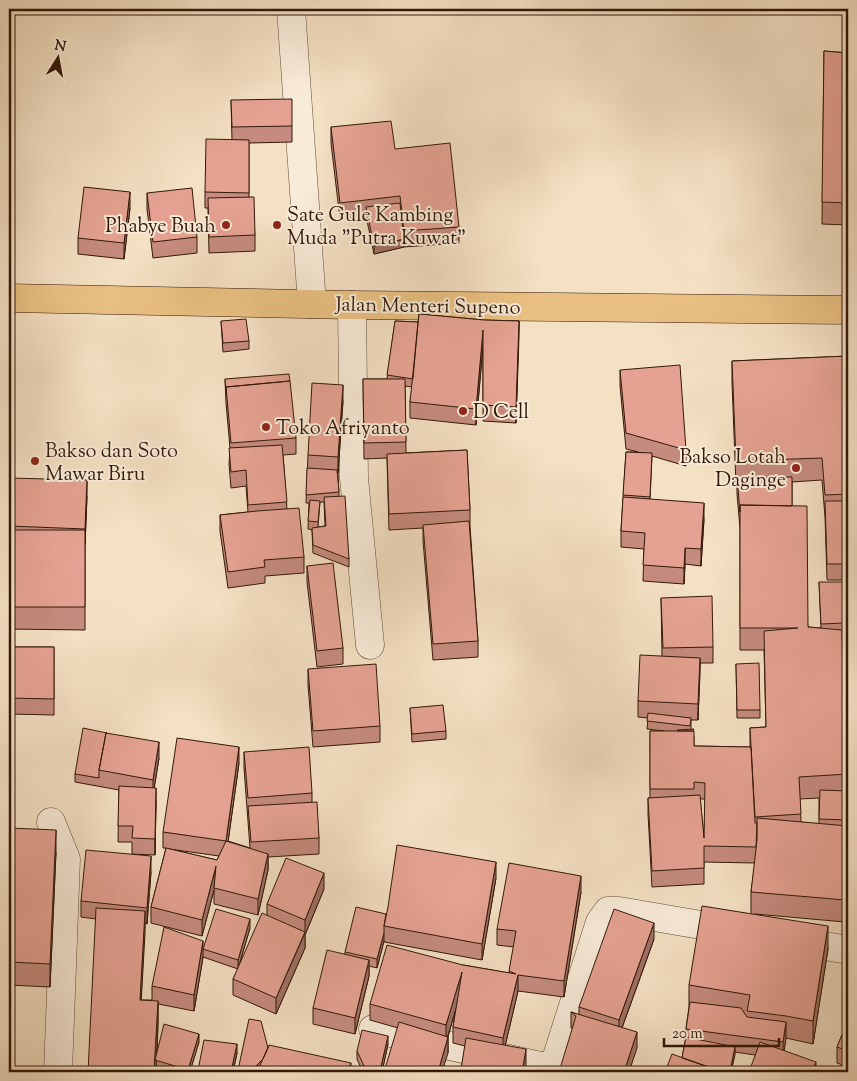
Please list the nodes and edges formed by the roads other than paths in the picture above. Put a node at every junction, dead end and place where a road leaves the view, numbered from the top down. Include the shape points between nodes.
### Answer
1 (291, 9) edge
2 (9, 298) edge
3 (312, 304) junction
4 (352, 305) junction
5 (848, 310) edge
6 (370, 645) dead end
7 (51, 822) dead end
8 (848, 950) edge
9 (373, 1029) dead end
10 (553, 1071) edge
11 (58, 1072) edge

1 - 3 street
2 - 3 main road, Jalan Menteri Supeno
3 - 4 main road, Jalan Menteri Supeno
4 - 5 main road, Jalan Menteri Supeno
4 - 6 street via 354,478
7 - 11 street via 66,859
8 - 10 street via 608,911 600,922
9 - 10 street

